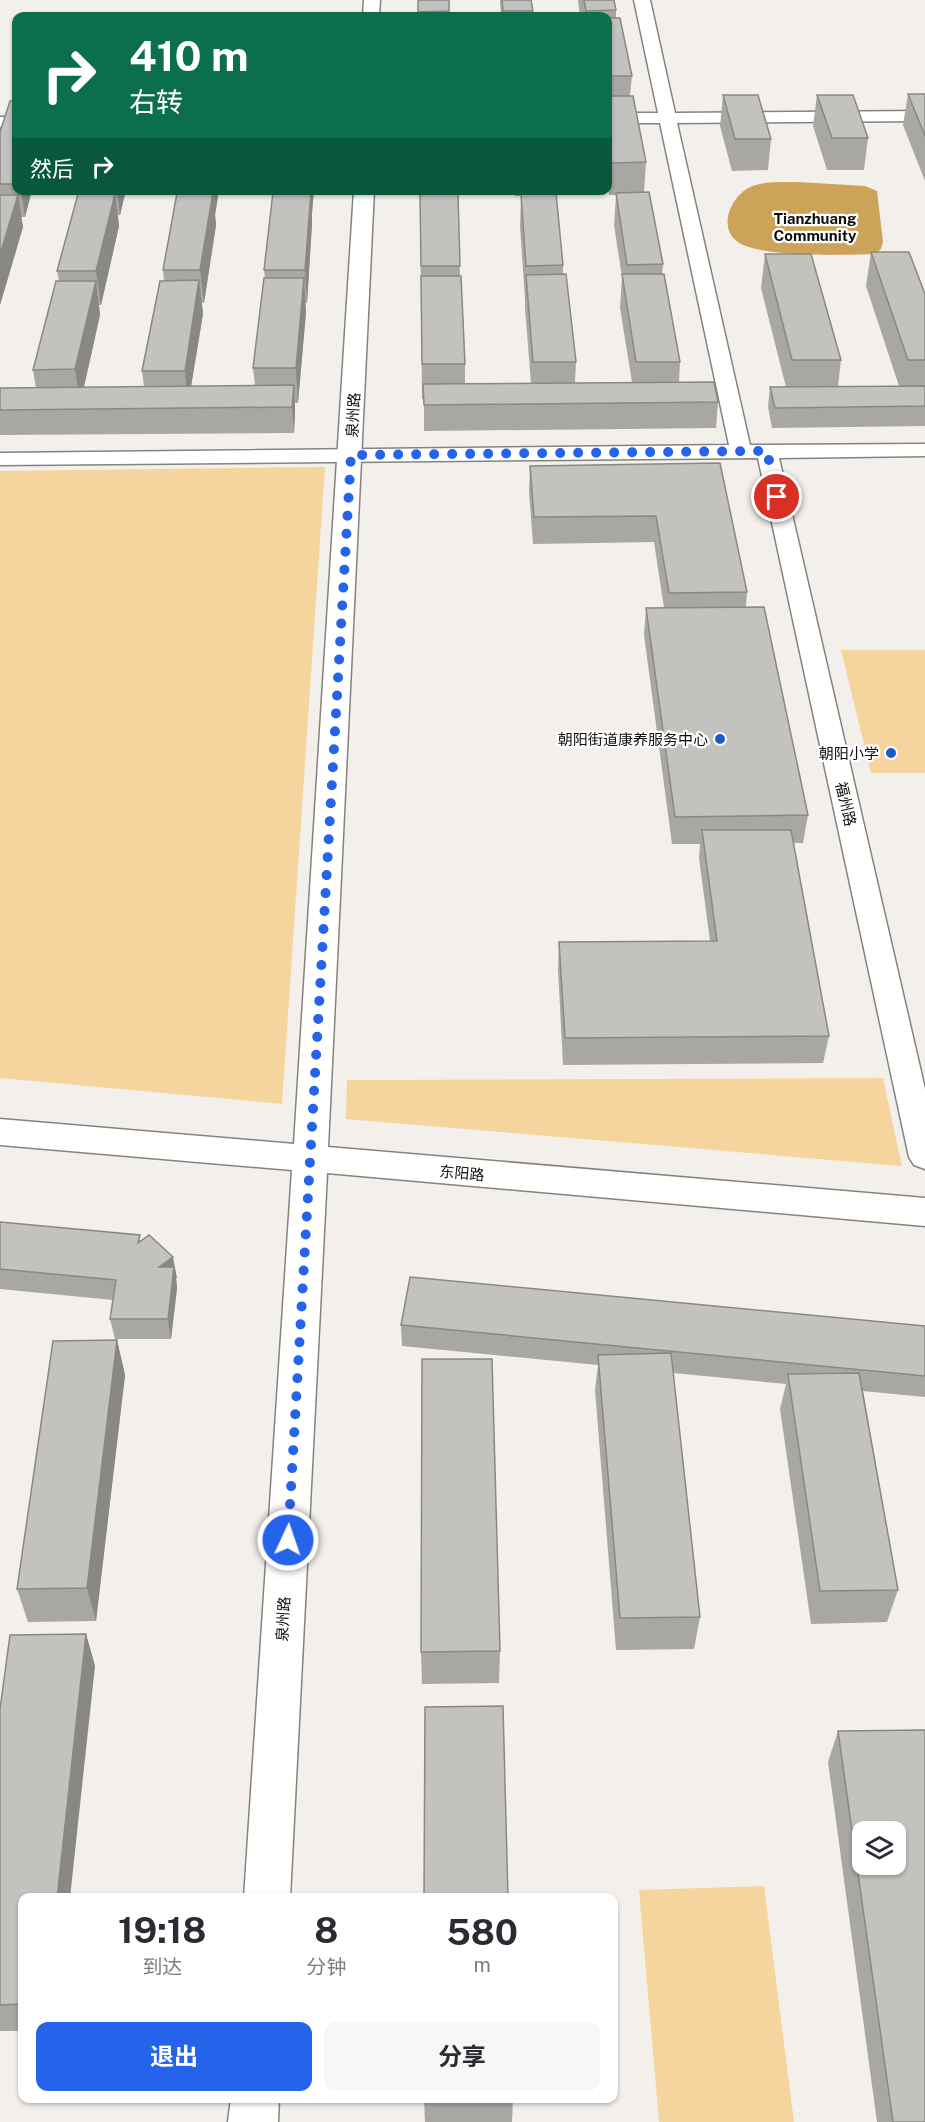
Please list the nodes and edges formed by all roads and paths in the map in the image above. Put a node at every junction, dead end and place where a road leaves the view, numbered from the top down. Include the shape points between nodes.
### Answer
1 (642, 0) edge
2 (925, 116) edge
3 (612, 118) edge
4 (668, 118) junction
5 (364, 195) edge
6 (925, 450) edge
7 (754, 452) junction
8 (351, 455) junction
9 (0, 459) edge
10 (0, 1132) edge
11 (925, 1157) edge
12 (311, 1160) junction
13 (925, 1212) edge
14 (267, 1893) edge
15 (255, 2103) edge
16 (253, 2122) edge

1 - 4 street, 福州路
2 - 4 street
3 - 4 street
4 - 7 street, 福州路
5 - 8 street, 泉州路
6 - 7 street
7 - 8 street
7 - 11 street, 福州路
8 - 9 street
8 - 12 street, 泉州路
10 - 12 street, 东阳路
12 - 13 street, 东阳路
12 - 14 street, 泉州路
15 - 16 street

